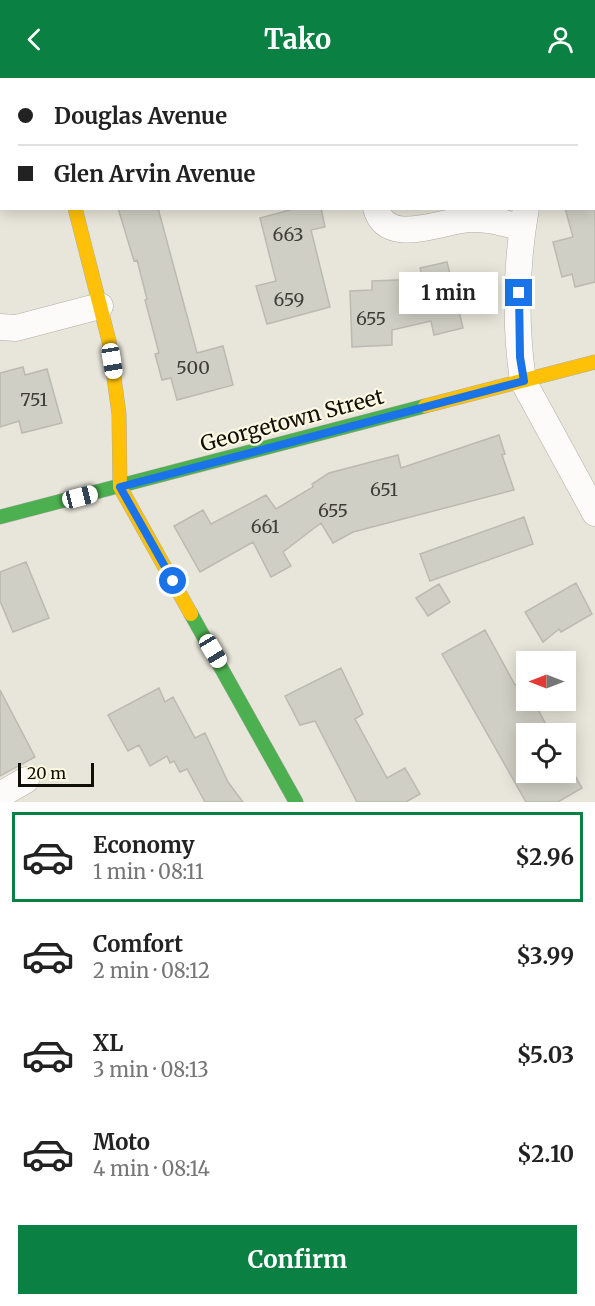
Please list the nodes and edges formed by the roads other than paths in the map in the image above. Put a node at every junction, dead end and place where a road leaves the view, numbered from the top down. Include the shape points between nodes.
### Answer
1 (76, 210) edge
2 (377, 210) edge
3 (524, 218) edge
4 (100, 306) junction
5 (0, 327) edge
6 (595, 362) edge
7 (524, 381) junction
8 (120, 487) junction
9 (595, 513) edge
10 (0, 517) edge
11 (26, 780) dead end
12 (0, 795) edge
13 (296, 802) edge

1 - 4 street
2 - 3 street via 385,225 412,230 471,218
3 - 7 street via 519,250 520,357
4 - 5 street via 16,328
4 - 8 street via 116,382
6 - 7 street, Georgetown Street
7 - 8 street, Georgetown Street
7 - 9 street
8 - 10 street, Georgetown Street
8 - 13 street
11 - 12 street

